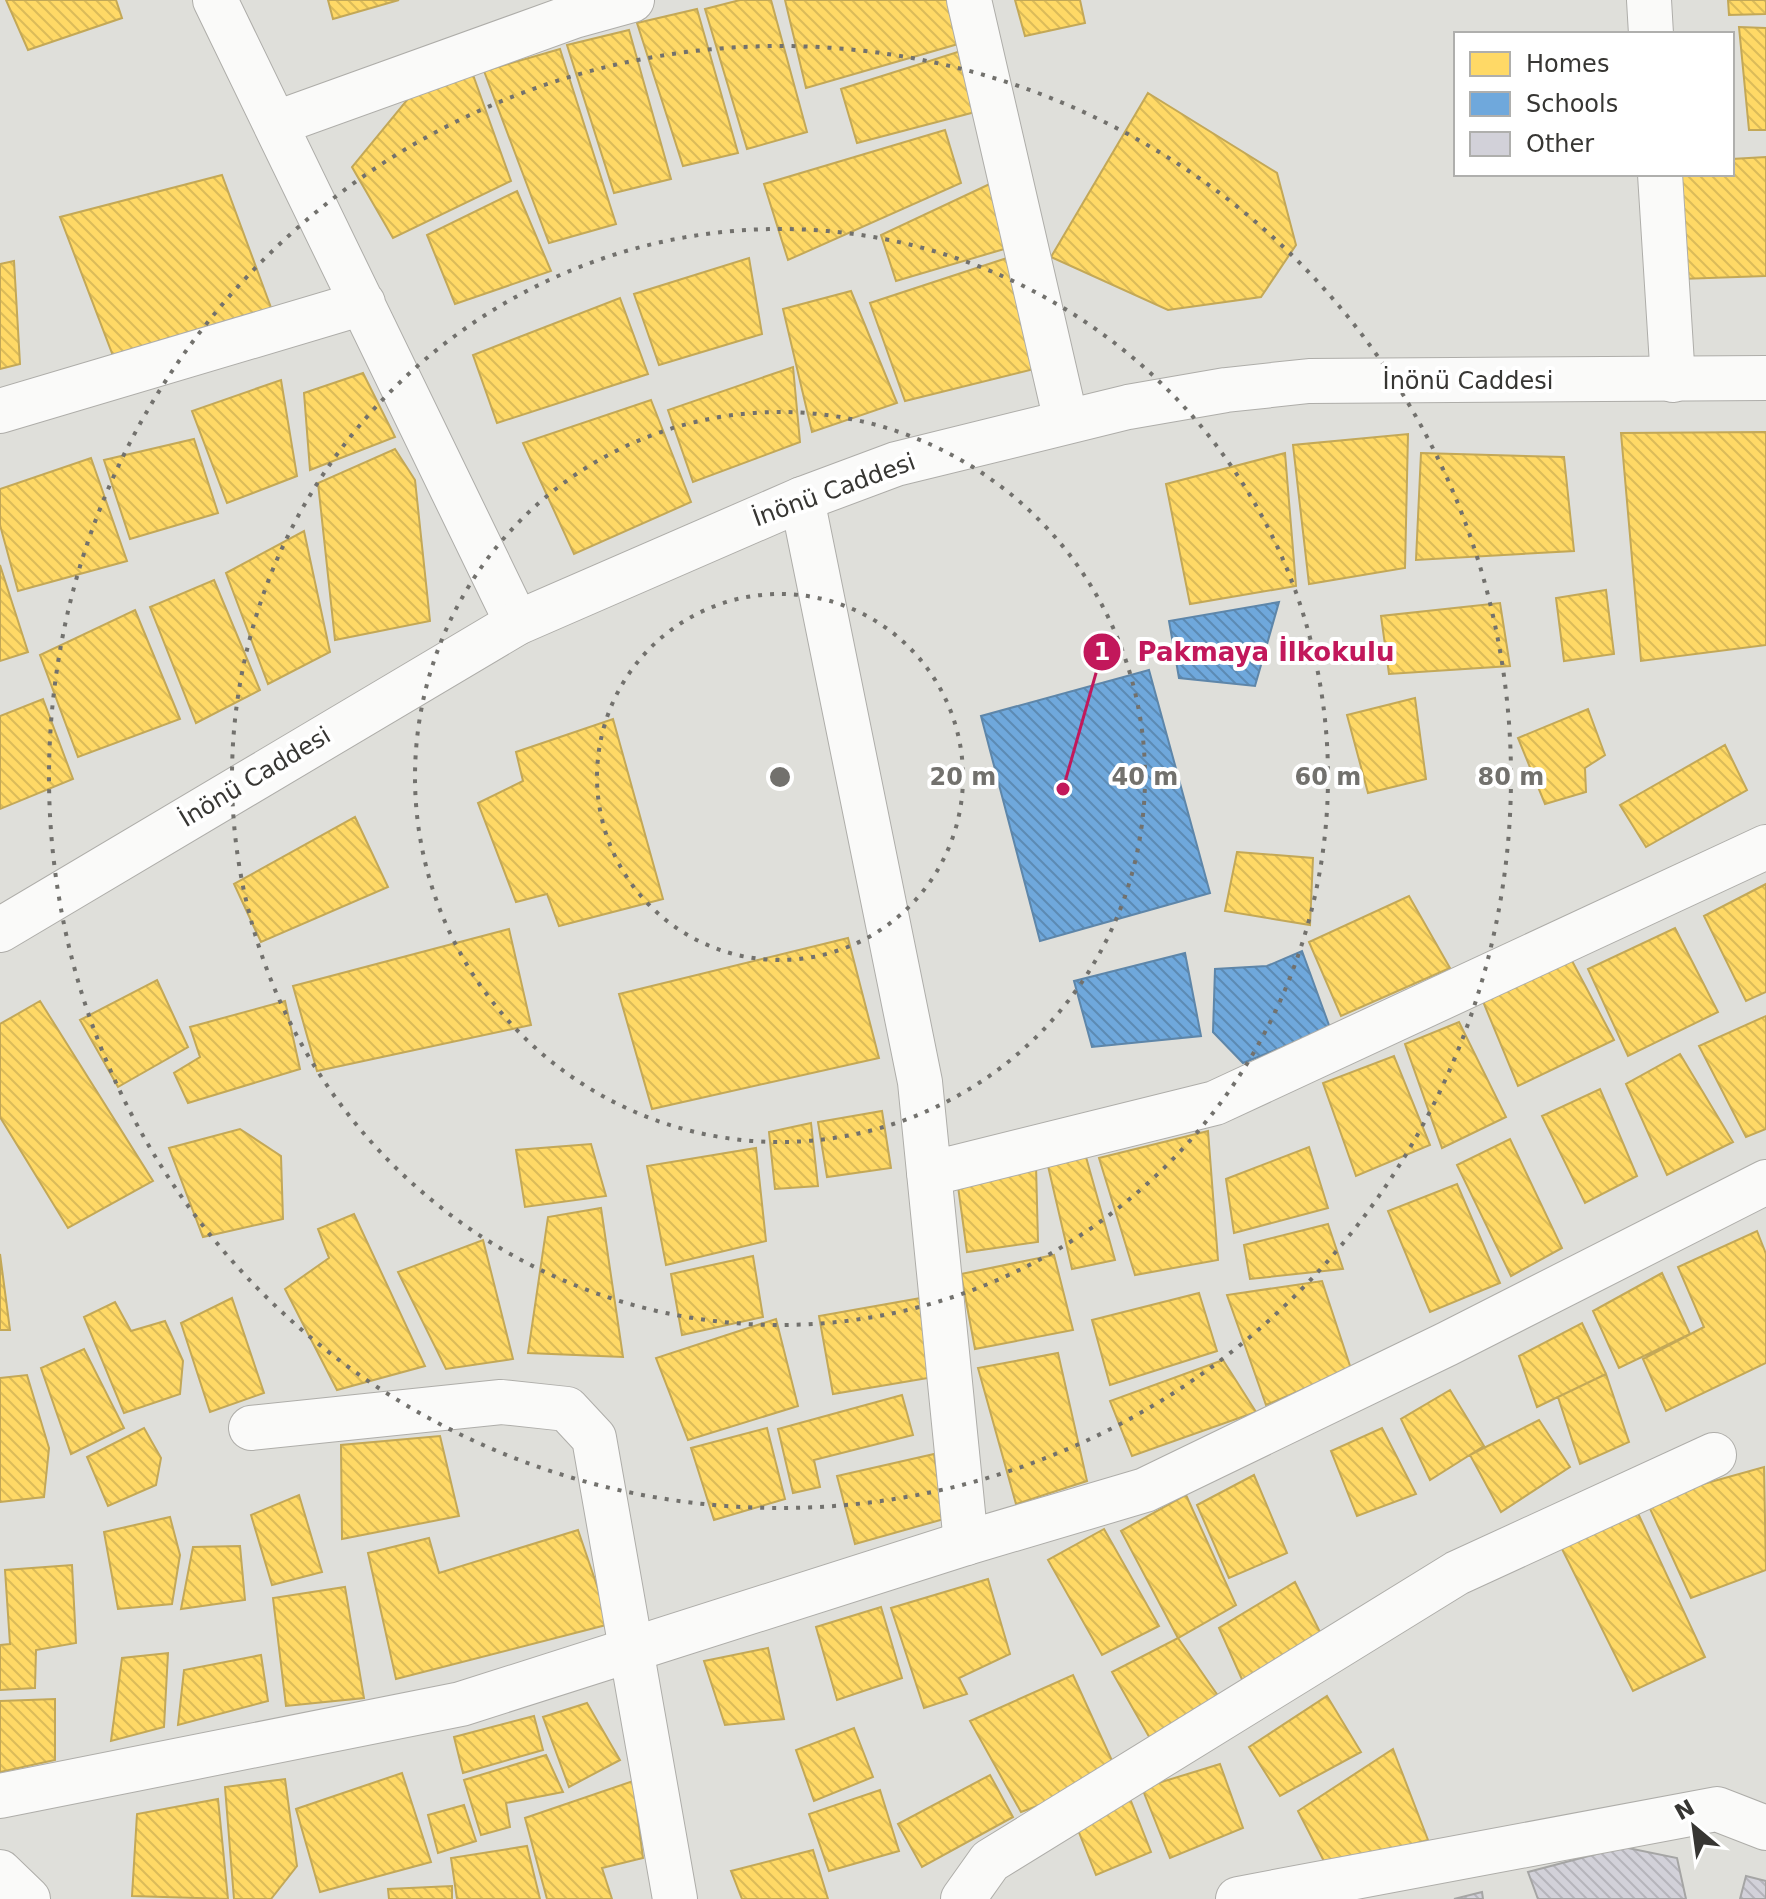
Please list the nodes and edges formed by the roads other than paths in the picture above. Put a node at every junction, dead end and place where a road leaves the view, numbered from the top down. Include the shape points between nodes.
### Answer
1 (215, 0) edge
2 (632, 0) edge
3 (969, 0) edge
4 (1649, 0) edge
5 (1651, 32) edge
6 (277, 123) junction
7 (1660, 176) edge
8 (363, 303) junction
9 (1766, 378) edge
10 (1673, 380) junction
11 (0, 411) edge
12 (1066, 421) junction
13 (802, 499) junction
14 (517, 623) junction
15 (1766, 847) edge
16 (0, 930) edge
17 (929, 1174) junction
18 (1766, 1182) edge
19 (251, 1428) dead end
20 (1714, 1455) dead end
21 (966, 1543) junction
22 (633, 1651) junction
23 (0, 1796) edge
24 (1766, 1828) edge
25 (0, 1872) edge
26 (28, 1899) edge
27 (675, 1899) edge
28 (963, 1899) edge
29 (1238, 1899) edge

1 - 6 street
2 - 6 street
3 - 12 street
4 - 5 street
6 - 8 street
7 - 10 street
8 - 11 street
8 - 14 street
9 - 10 street, İnönü Caddesi
10 - 12 street, İnönü Caddesi via 1309,381 1226,390
12 - 13 street, İnönü Caddesi via 896,464
13 - 14 street, İnönü Caddesi
13 - 17 street via 920,1082
14 - 16 street, İnönü Caddesi
15 - 17 street via 1215,1103
17 - 21 street
18 - 21 street via 1145,1490
19 - 22 street via 501,1402 567,1409 594,1438
20 - 28 street via 1457,1573 990,1861
21 - 22 street
22 - 23 street via 461,1704
22 - 27 street
24 - 29 street via 1717,1809
25 - 26 street

